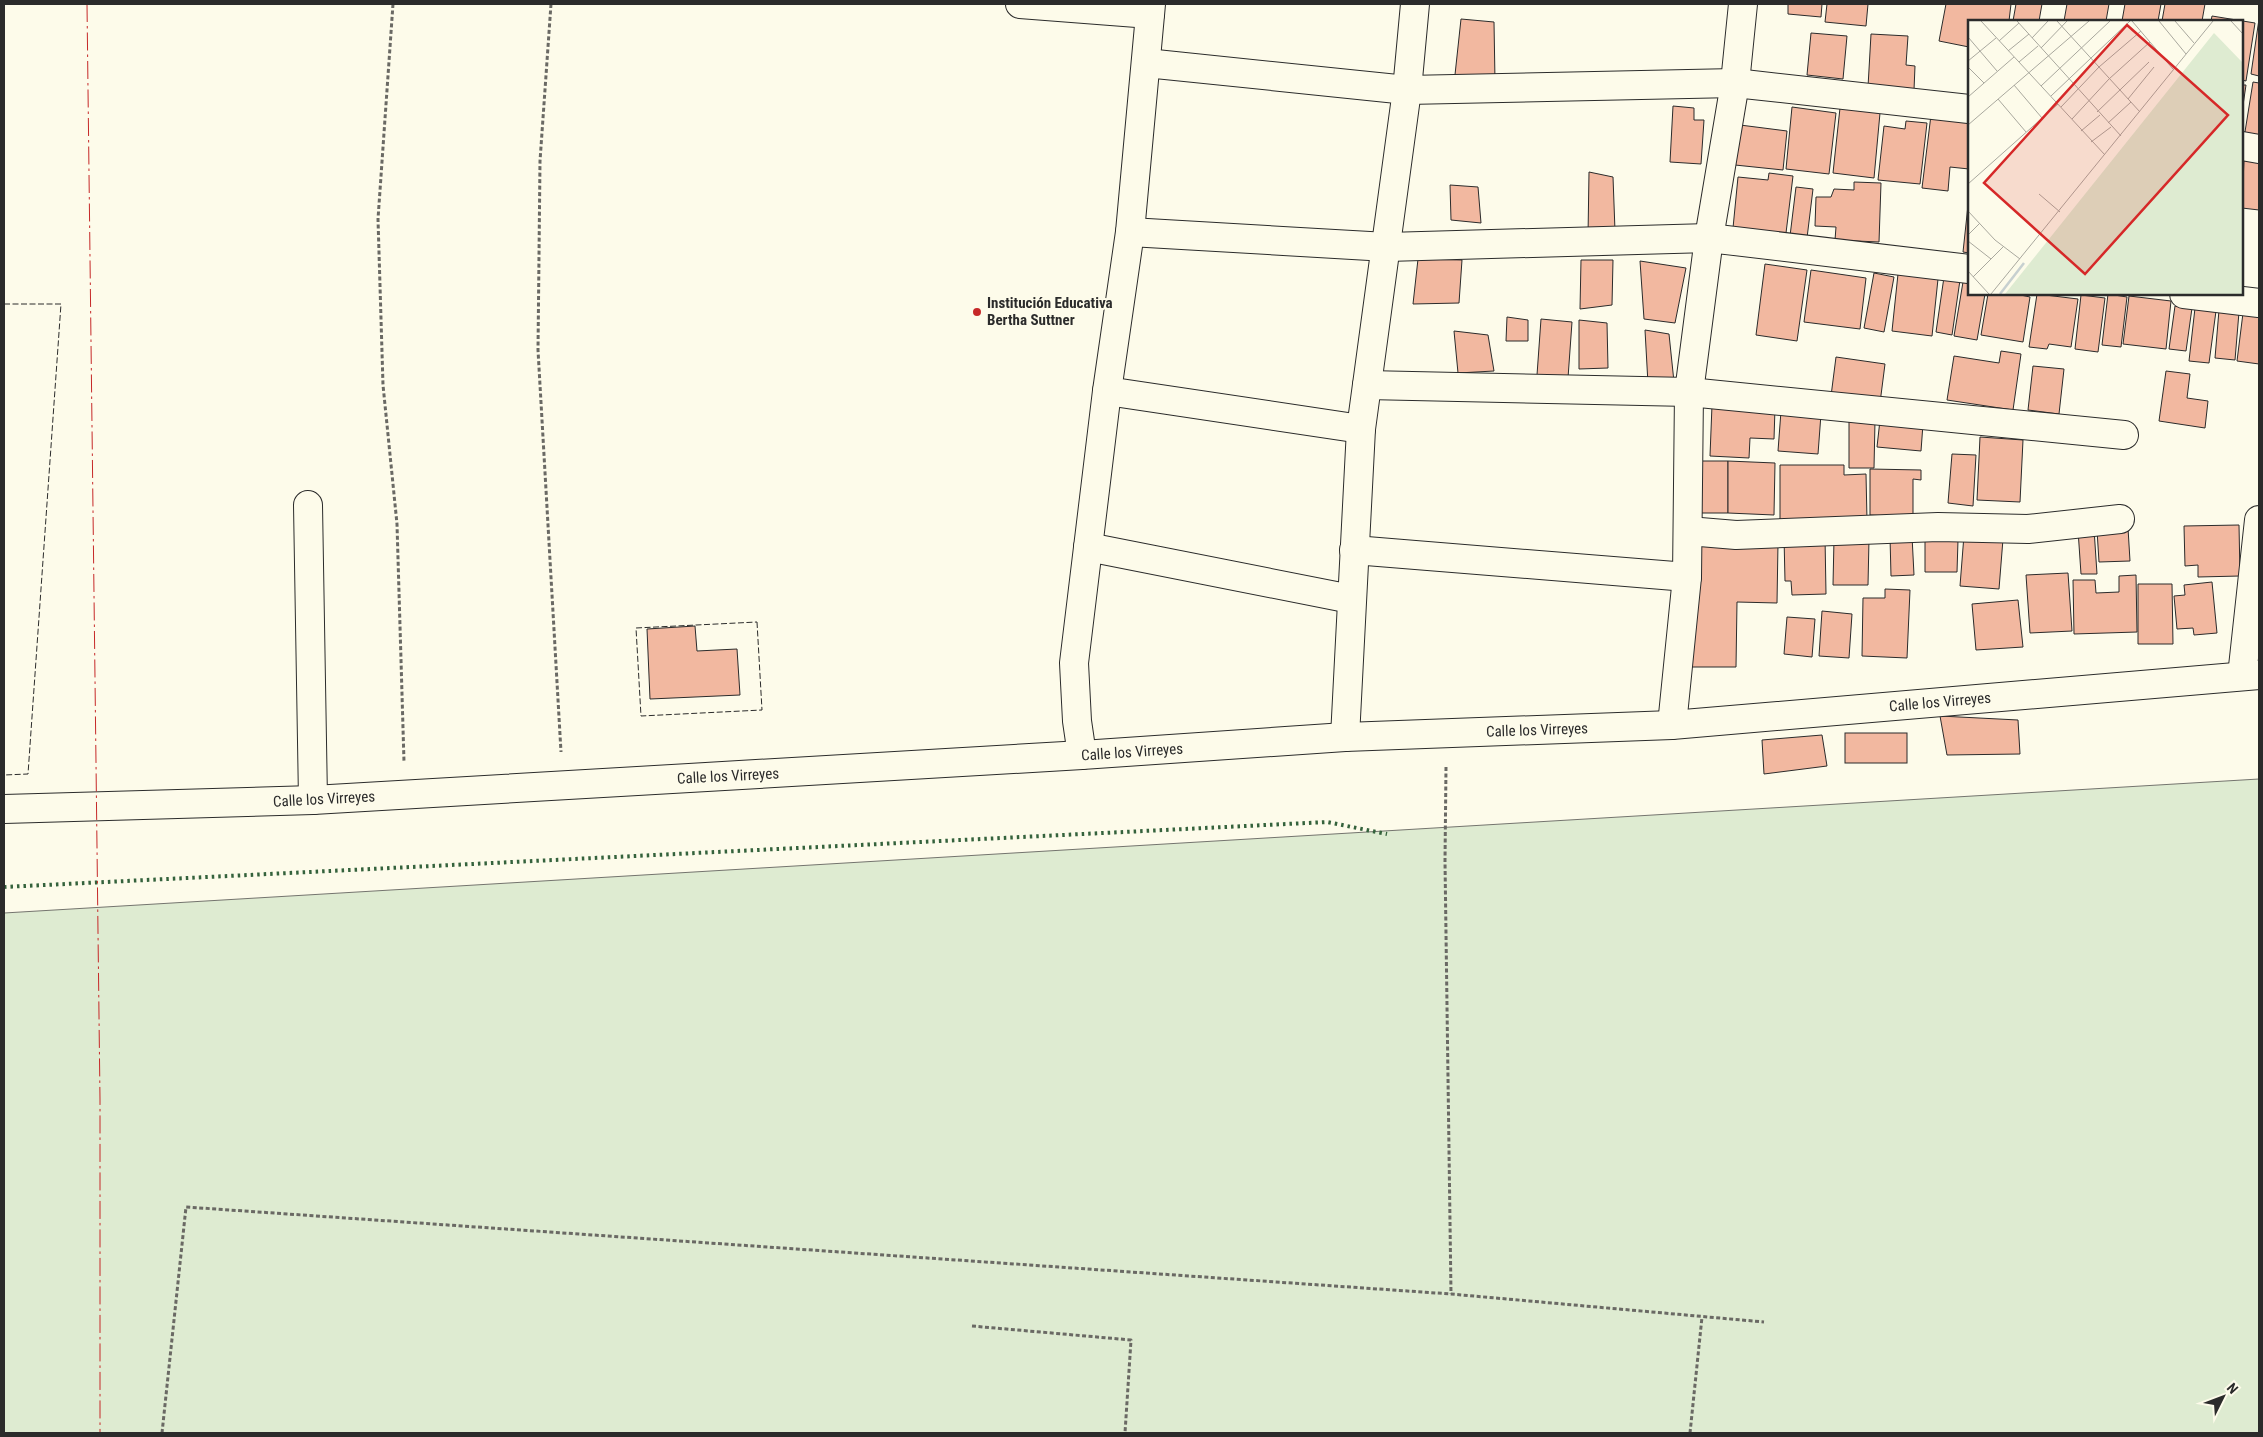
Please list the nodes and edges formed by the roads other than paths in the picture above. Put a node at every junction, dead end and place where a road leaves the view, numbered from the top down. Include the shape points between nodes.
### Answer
1 (1020, 4) edge
2 (1415, 4) edge
3 (1743, 4) edge
4 (1151, 9) edge
5 (1146, 63) junction
6 (1735, 82) junction
7 (1407, 90) junction
8 (1968, 109) edge
9 (2243, 146) edge
10 (2259, 149) edge
11 (1130, 232) junction
12 (1710, 238) junction
13 (1387, 247) junction
14 (1968, 269) edge
15 (2192, 295) edge
16 (2259, 303) edge
17 (1367, 385) junction
18 (1107, 392) junction
19 (1689, 392) junction
20 (1361, 429) junction
21 (2124, 435) dead end
22 (308, 505) dead end
23 (2120, 519) dead end
24 (2259, 520) edge
25 (1688, 532) junction
26 (1088, 547) junction
27 (1354, 550) junction
28 (1687, 577) junction
29 (1351, 599) junction
30 (2251, 675) edge
31 (1672, 725) junction
32 (1345, 737) junction
33 (1082, 755) junction
34 (313, 800) junction
35 (4, 809) edge

1 - 4 street
2 - 7 street
3 - 6 street
4 - 5 street
5 - 7 street
5 - 11 street
6 - 7 street
6 - 8 street
6 - 12 street
7 - 13 street
9 - 10 street
11 - 13 street
11 - 18 street
12 - 13 street
12 - 14 street
12 - 19 street
13 - 17 street
15 - 16 street
17 - 19 street
17 - 20 street
18 - 20 street
18 - 26 street
19 - 21 street
19 - 25 street
20 - 27 street
22 - 34 street
23 - 25 street via 2028,530 1938,527 1736,535
24 - 30 street
25 - 28 street
26 - 29 street
26 - 33 street via 1074,663 1076,721
27 - 28 street
27 - 29 street
28 - 31 street
29 - 32 street
30 - 31 street, Calle los Virreyes
31 - 32 street, Calle los Virreyes
32 - 33 street, Calle los Virreyes
33 - 34 street, Calle los Virreyes
34 - 35 street, Calle los Virreyes

